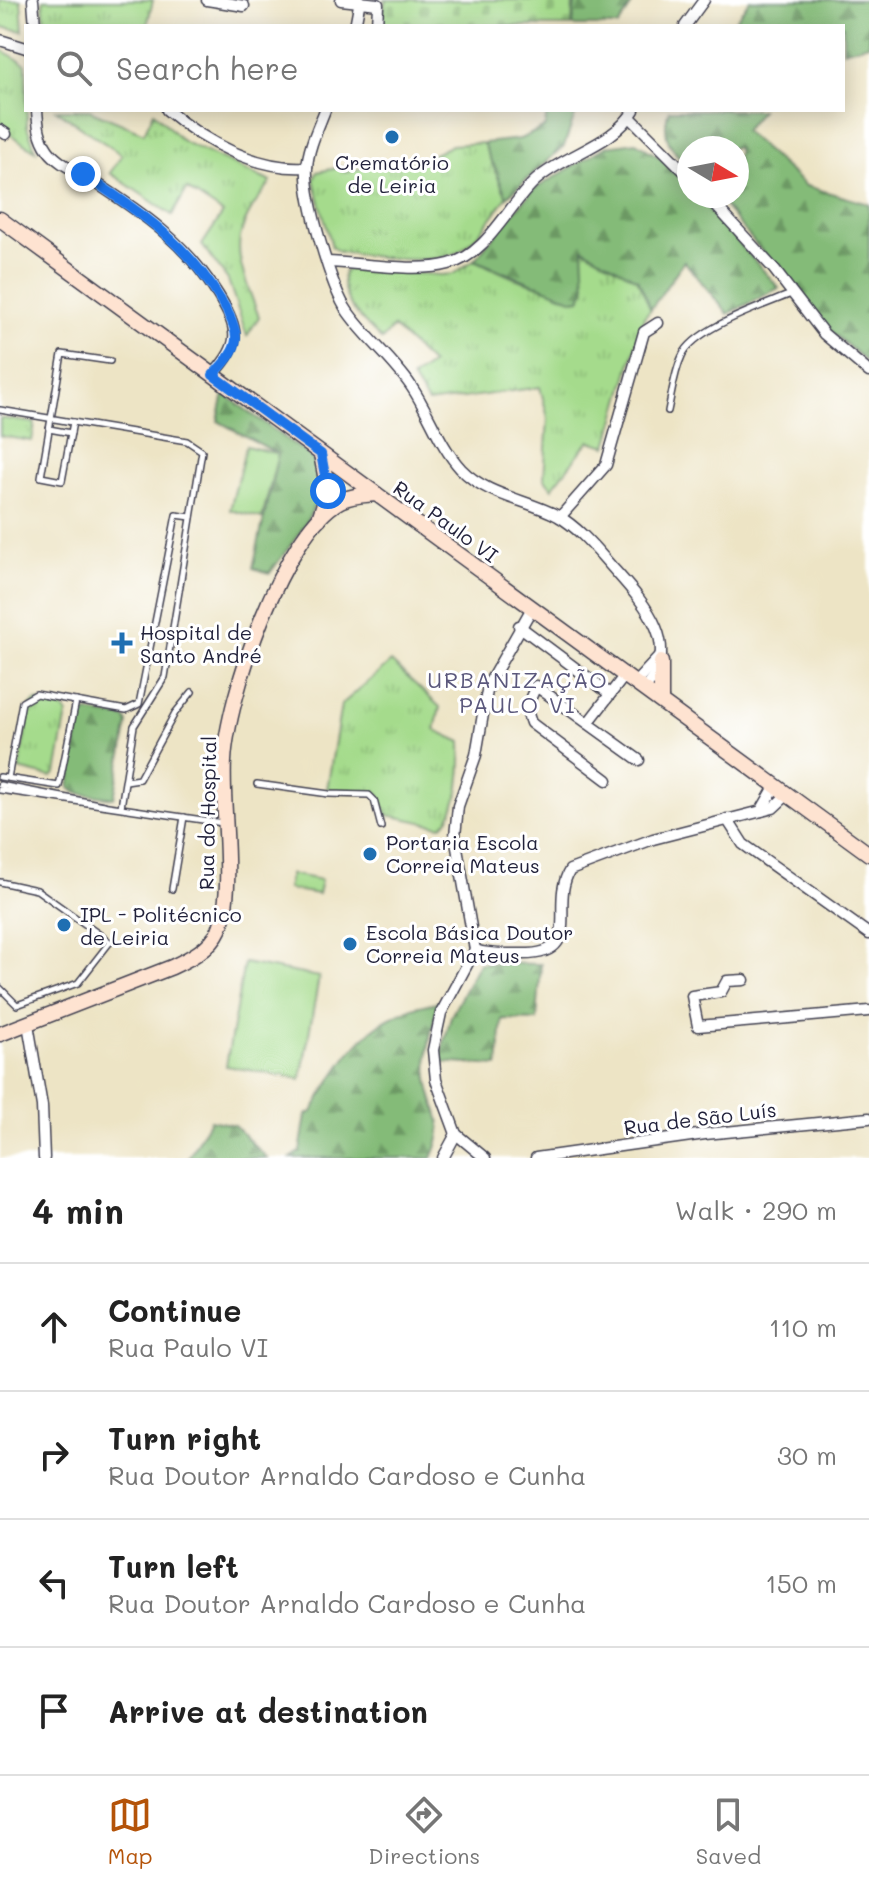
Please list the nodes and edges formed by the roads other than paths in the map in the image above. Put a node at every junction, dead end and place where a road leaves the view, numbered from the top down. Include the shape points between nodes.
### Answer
1 (33, 0) edge
2 (207, 0) edge
3 (341, 0) edge
4 (704, 0) edge
5 (360, 1) edge
6 (379, 2) edge
7 (244, 6) dead end
8 (35, 24) edge
9 (355, 24) edge
10 (377, 24) edge
11 (686, 24) edge
12 (0, 40) edge
13 (24, 47) edge
14 (37, 112) edge
15 (170, 112) edge
16 (324, 112) edge
17 (632, 114) edge
18 (677, 163) edge
19 (307, 167) junction
20 (718, 208) edge
21 (0, 219) edge
22 (327, 262) junction
23 (792, 293) junction
24 (658, 323) dead end
25 (110, 361) dead end
26 (869, 372) edge
27 (213, 375) junction
28 (0, 410) edge
29 (668, 411) dead end
30 (51, 418) junction
31 (73, 422) junction
32 (49, 429) junction
33 (71, 433) junction
34 (321, 454) junction
35 (349, 474) junction
36 (328, 491) junction
37 (376, 494) junction
38 (339, 502) junction
39 (191, 517) junction
40 (560, 517) junction
41 (319, 519) junction
42 (532, 608) junction
43 (519, 626) junction
44 (661, 658) junction
45 (635, 682) junction
46 (192, 692) dead end
47 (610, 694) junction
48 (76, 701) junction
49 (661, 701) junction
50 (588, 723) junction
51 (639, 760) dead end
52 (0, 777) edge
53 (8, 778) junction
54 (607, 780) dead end
55 (126, 781) junction
56 (257, 784) dead end
57 (0, 788) edge
58 (782, 790) junction
59 (121, 807) junction
60 (184, 817) junction
61 (727, 819) junction
62 (224, 824) junction
63 (381, 827) dead end
64 (869, 854) edge
65 (0, 882) edge
66 (172, 889) dead end
67 (869, 934) edge
68 (475, 950) junction
69 (744, 980) dead end
70 (0, 988) edge
71 (869, 1011) edge
72 (28, 1024) junction
73 (0, 1034) edge
74 (869, 1118) edge
75 (456, 1134) junction
76 (44, 1158) edge
77 (443, 1158) edge
78 (485, 1158) edge
79 (536, 1158) edge

1 - 8 street
2 - 7 street
3 - 5 street
4 - 11 street
5 - 6 street
5 - 9 street
6 - 10 street
12 - 13 street
14 - 27 street via 38,132 50,153 165,230 207,277 236,336 233,349
15 - 19 street via 236,152 270,164
16 - 19 street
17 - 18 street
17 - 22 street via 610,134 537,179 480,244 457,262
19 - 22 street
20 - 23 street
21 - 27 main road, Rua Paulo VI
22 - 40 street via 342,303 411,386 461,468 497,493
23 - 26 street via 824,334
23 - 29 lane via 710,330 688,346
24 - 40 street via 644,332 606,465
25 - 30 lane via 62,354
27 - 34 main road, Rua Paulo VI
28 - 30 lane
30 - 31 lane
30 - 32 lane
31 - 33 lane
31 - 39 lane via 187,441 200,448
32 - 33 lane
32 - 33 lane via 41,477 62,481
34 - 35 main road, Rua Paulo VI
34 - 36 main road, Rua do Hospital
35 - 36 main road
35 - 37 main road, Rua Paulo VI
35 - 38 main road, Rua do Hospital
36 - 41 main road, Rua do Hospital
37 - 38 main road, Rua do Hospital
37 - 42 main road, Rua Paulo VI
38 - 41 main road, Rua do Hospital
39 - 48 lane via 176,515 139,704 126,710
39 - 55 lane via 165,677 134,726
40 - 44 street via 648,607 660,635
41 - 62 main road, Rua do Hospital via 276,584 230,715
42 - 43 street
42 - 45 main road, Rua Paulo VI
43 - 47 street
43 - 68 street via 488,685 476,755 458,806 455,836
44 - 45 street
44 - 49 main road
45 - 47 street
45 - 49 main road, Rua Paulo VI
46 - 55 lane via 139,779
47 - 50 street
48 - 53 lane via 36,694 25,698
48 - 53 lane via 59,786
49 - 58 main road, Rua Paulo VI
50 - 51 street
50 - 54 street via 536,686 526,708 531,723
52 - 53 lane
55 - 59 lane
56 - 63 lane via 369,795
57 - 59 lane
58 - 61 street via 761,811
58 - 64 main road, Rua Paulo VI
59 - 60 lane
60 - 62 lane
60 - 66 lane
61 - 67 street via 743,844
61 - 68 street via 570,870 564,881 562,932 550,950 533,955
62 - 72 main road, Rua do Hospital via 224,911 218,931 205,947 172,967
65 - 70 lane via 37,890 110,942 78,983 17,1005
68 - 75 street via 441,1013 433,1050 436,1080
69 - 71 street via 727,981 721,992 692,996 698,1026
72 - 73 main road, Rua do Hospital
72 - 76 street via 42,1106
74 - 79 street, Rua de São Luís
75 - 77 street
75 - 78 street

